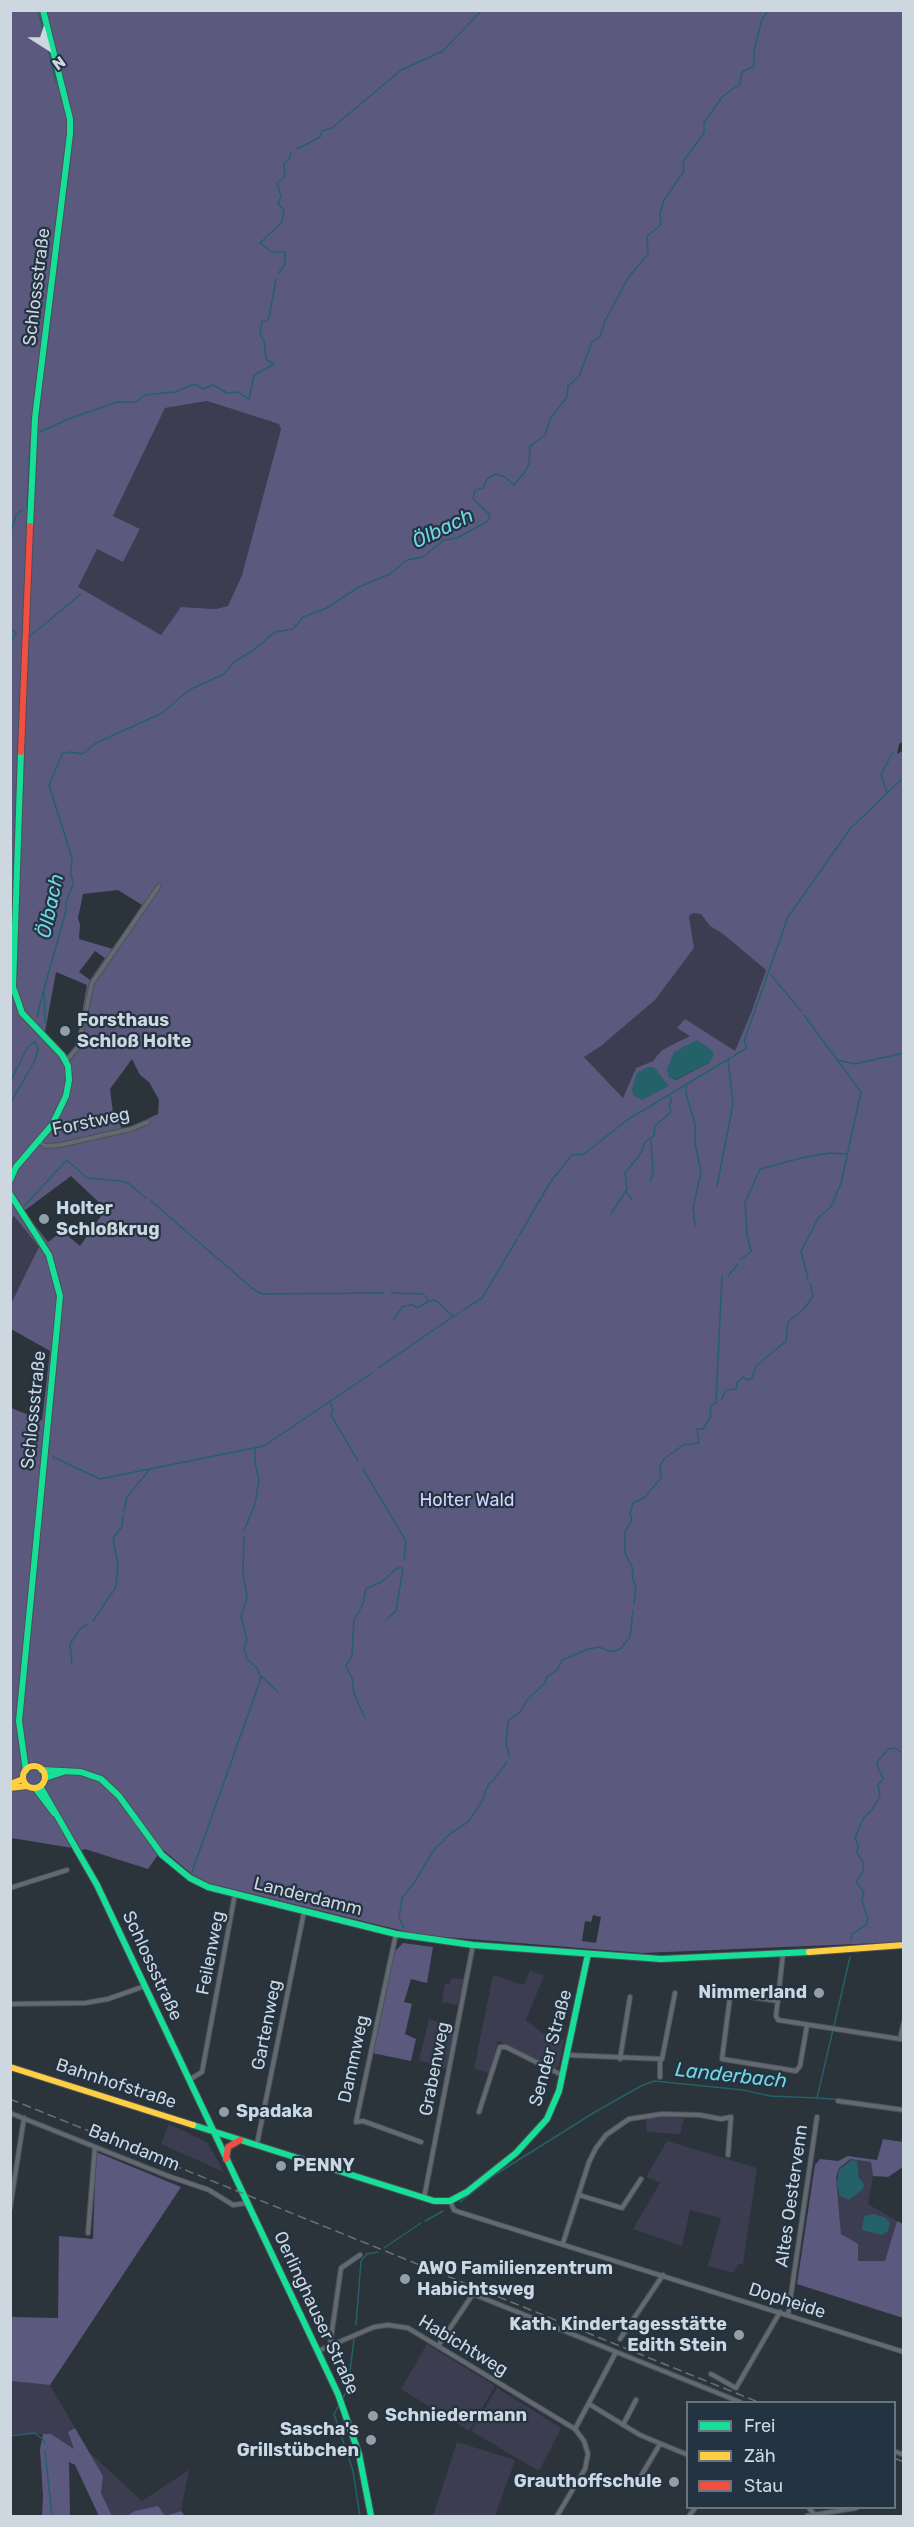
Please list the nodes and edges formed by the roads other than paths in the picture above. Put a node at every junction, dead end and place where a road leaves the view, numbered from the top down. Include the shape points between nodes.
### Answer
1 (43, 10) edge
2 (159, 886) dead end
3 (11, 942) edge
4 (66, 1061) junction
5 (148, 1122) dead end
6 (40, 1142) junction
7 (13, 1167) edge
8 (10, 1180) edge
9 (10, 1194) edge
10 (22, 1749) junction
11 (33, 1767) junction
12 (41, 1770) junction
13 (69, 1770) junction
14 (26, 1771) junction
15 (45, 1778) junction
16 (23, 1779) junction
17 (10, 1786) edge
18 (27, 1786) junction
19 (38, 1787) junction
20 (67, 1870) dead end
21 (10, 1888) edge
22 (235, 1894) junction
23 (304, 1912) junction
24 (396, 1934) junction
25 (473, 1945) junction
26 (903, 1945) edge
27 (588, 1954) junction
28 (783, 1954) junction
29 (145, 1986) junction
30 (675, 1993) dead end
31 (630, 1996) dead end
32 (778, 2001) junction
33 (10, 2004) edge
34 (903, 2022) edge
35 (807, 2025) junction
36 (902, 2039) edge
37 (567, 2055) junction
38 (620, 2058) junction
39 (660, 2060) junction
40 (10, 2067) edge
41 (562, 2075) junction
42 (660, 2077) dead end
43 (189, 2080) junction
44 (838, 2101) dead end
45 (903, 2109) edge
46 (479, 2112) dead end
47 (10, 2113) edge
48 (817, 2117) dead end
49 (24, 2118) junction
50 (212, 2130) junction
51 (242, 2139) junction
52 (422, 2142) dead end
53 (257, 2145) junction
54 (95, 2147) junction
55 (728, 2155) dead end
56 (226, 2160) junction
57 (641, 2180) dead end
58 (579, 2195) junction
59 (424, 2198) junction
60 (450, 2201) junction
61 (247, 2203) junction
62 (10, 2208) edge
63 (88, 2233) dead end
64 (563, 2243) junction
65 (360, 2255) dead end
66 (663, 2275) junction
67 (780, 2312) junction
68 (788, 2315) junction
69 (620, 2339) dead end
70 (330, 2345) junction
71 (438, 2346) junction
72 (318, 2351) junction
73 (903, 2352) edge
74 (615, 2354) junction
75 (711, 2374) dead end
76 (636, 2400) dead end
77 (735, 2401) edge
78 (589, 2404) junction
79 (623, 2425) junction
80 (575, 2429) junction
81 (660, 2444) junction
82 (686, 2455) edge
83 (632, 2485) dead end
84 (810, 2509) edge
85 (849, 2509) edge
86 (814, 2514) junction
87 (371, 2517) edge
88 (557, 2517) edge
89 (807, 2517) edge

1 - 3 main road, Schlossstraße via 70,134 35,418
2 - 4 street via 92,982 78,1047
3 - 4 main road, Schlossstraße via 16,1002
4 - 6 main road via 66,1096
5 - 6 street, Forstweg via 60,1145 45,1146
6 - 7 main road
7 - 8 main road
9 - 10 main road, Schlossstraße via 49,1255 60,1296 20,1709
10 - 11 main road, Schlossstraße
10 - 14 main road, Schlossstraße
11 - 12 main road
11 - 14 main road
12 - 13 main road, Landerdamm
12 - 15 main road
13 - 15 main road
13 - 22 main road, Landerdamm via 92,1775 111,1786 175,1868 208,1887
14 - 16 main road
15 - 19 main road
16 - 17 main road
16 - 18 main road
17 - 18 main road
18 - 19 main road
19 - 29 main road, Schlossstraße via 83,1857
20 - 21 street
22 - 23 main road, Landerdamm
22 - 43 street, Feilenweg via 202,2072
23 - 24 main road, Landerdamm
23 - 53 street, Gartenweg
24 - 25 main road, Landerdamm
24 - 52 street, Dammweg via 356,2122
25 - 27 main road, Landerdamm
25 - 59 street, Grabenweg
26 - 28 main road
27 - 28 main road via 683,1959
27 - 37 main road, Sender Straße
28 - 32 street
29 - 33 street via 85,2003
29 - 43 main road, Schlossstraße
30 - 39 street
31 - 38 street
32 - 35 street via 778,2020
32 - 35 street via 730,1997 722,2059 796,2071
34 - 36 street
35 - 36 street
37 - 38 street
37 - 41 main road, Sender Straße
38 - 39 street
39 - 42 street
40 - 50 main road, Bahnhofstraße
41 - 46 street via 500,2047
41 - 60 main road, Sender Straße via 554,2104 534,2136 467,2192
43 - 50 main road, Schlossstraße
44 - 45 street
47 - 49 street, Bahndamm
48 - 68 street, Altes Oestervenn
49 - 54 street, Bahndamm
49 - 62 street
50 - 51 main road
50 - 56 main road, Oerlinghauser Straße
51 - 53 main road
51 - 56 main road via 228,2147
53 - 59 main road
54 - 61 street, Bahndamm via 209,2190 233,2205
54 - 63 street
55 - 58 street via 731,2117 641,2116 615,2127 600,2140
56 - 61 main road, Oerlinghauser Straße
57 - 58 street via 622,2208
58 - 64 street
59 - 60 main road
60 - 64 street, Dopheide via 454,2211
61 - 72 main road, Oerlinghauser Straße
64 - 66 street, Dopheide
65 - 70 street via 340,2268
66 - 67 street, Dopheide
66 - 69 street
67 - 68 street, Dopheide
67 - 75 street via 736,2388
68 - 73 street, Dopheide
70 - 71 street, Habichtweg via 388,2325 408,2328
70 - 72 street, Habichtweg
71 - 74 street via 473,2294
71 - 80 street, Habichtweg
72 - 87 main road, Oerlinghauser Straße via 344,2408 362,2465
74 - 77 street
74 - 78 street
76 - 79 street
78 - 79 street
78 - 80 street
79 - 81 street
80 - 88 street via 588,2454 585,2469
81 - 82 street
81 - 83 street
84 - 86 street
85 - 86 street
86 - 89 street

